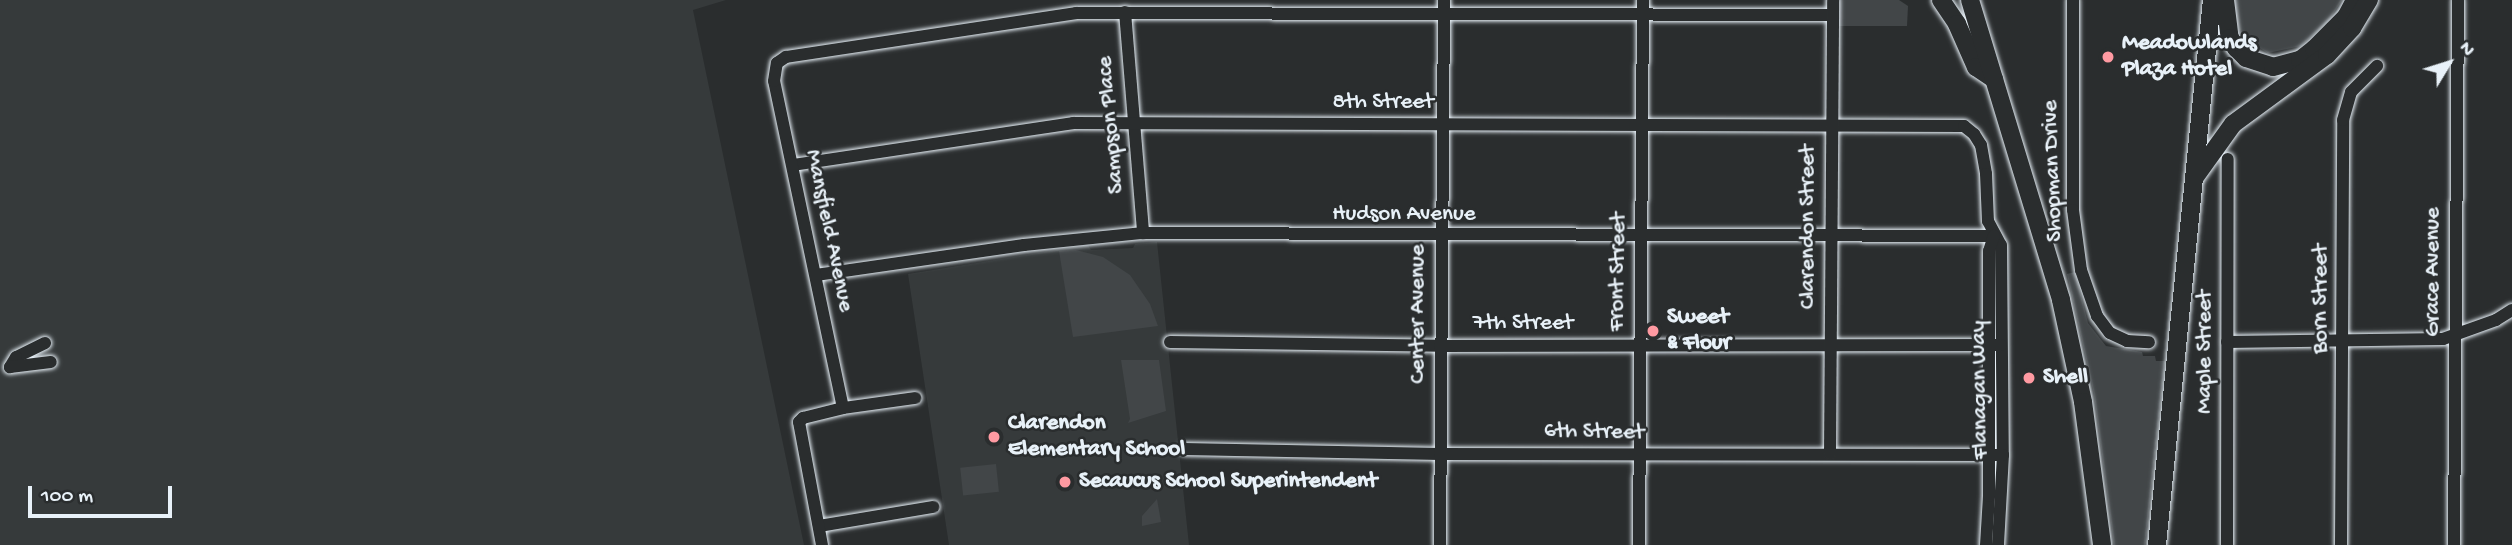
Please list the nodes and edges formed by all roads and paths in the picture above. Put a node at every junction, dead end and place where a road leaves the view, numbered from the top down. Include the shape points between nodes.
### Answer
1 (1643, 0) edge
2 (1833, 0) edge
3 (1941, 0) edge
4 (1970, 0) edge
5 (2073, 0) edge
6 (2212, 0) edge
7 (2225, 0) edge
8 (2356, 0) edge
9 (2369, 0) edge
10 (2458, 0) edge
11 (1444, 7) edge
12 (1125, 12) junction
13 (1643, 15) junction
14 (1833, 15) junction
15 (2377, 66) dead end
16 (1994, 79) junction
17 (1132, 123) junction
18 (1444, 124) junction
19 (1643, 125) junction
20 (1831, 127) junction
21 (1974, 134) joint
22 (2228, 159) dead end
23 (793, 165) junction
24 (2193, 179) junction
25 (1143, 233) junction
26 (1831, 234) junction
27 (1640, 235) junction
28 (1440, 236) junction
29 (1994, 236) junction
30 (816, 275) junction
31 (2512, 310) edge
32 (2455, 336) junction
33 (1170, 342) dead end
34 (2149, 342) dead end
35 (2227, 342) junction
36 (46, 343) dead end
37 (2343, 343) junction
38 (1995, 344) junction
39 (1640, 345) junction
40 (1829, 345) junction
41 (1440, 346) junction
42 (51, 362) dead end
43 (5, 368) edge
44 (915, 398) dead end
45 (1988, 400) junction
46 (2002, 401) junction
47 (843, 408) junction
48 (1184, 449) dead end
49 (1440, 454) junction
50 (1830, 454) junction
51 (1988, 454) junction
52 (1639, 455) junction
53 (2003, 455) junction
54 (933, 507) dead end
55 (1994, 513) junction
56 (819, 526) junction
57 (822, 545) edge
58 (1440, 545) edge
59 (1639, 545) edge
60 (1986, 545) edge
61 (1998, 545) edge
62 (2102, 545) edge
63 (2157, 545) edge
64 (2227, 545) edge
65 (2341, 545) edge
66 (2454, 545) edge

1 - 13 street, Front Street
2 - 14 street, Clarendon Street
3 - 16 highway via 1976,66
4 - 16 highway
5 - 34 street, Shopman Drive via 2073,210 2081,270 2105,328 2121,339
6 - 24 highway
7 - 8 highway via 2236,48 2246,58 2273,67 2300,60 2314,49
9 - 24 highway via 2327,55 2233,124
10 - 32 street, Grace Avenue
11 - 12 street
11 - 13 street
11 - 18 street, Center Avenue
12 - 17 street, Sampson Place
12 - 23 street, Mansfield Avenue via 1064,14 786,57 777,63 774,81
13 - 14 street
13 - 19 street, Front Street
14 - 20 street, Clarendon Street
15 - 37 street, Born Street via 2351,92 2344,115
16 - 62 highway via 2045,240 2071,342
17 - 18 street, 8th Street
17 - 23 street, 8th Street via 1073,123
17 - 25 street, Sampson Place
18 - 19 street, 8th Street
18 - 28 street, Center Avenue
19 - 20 street, 8th Street
19 - 27 street, Front Street
20 - 21 street, 8th Street via 1956,125
20 - 26 street, Clarendon Street
21 - 29 street, Flanagan Way via 1984,158 1988,221
22 - 35 street, Maple Street
23 - 30 street, Mansfield Avenue
24 - 63 highway
25 - 28 street, Hudson Avenue
25 - 30 street, Hudson Avenue
26 - 27 street, Hudson Avenue
26 - 29 street, Hudson Avenue
26 - 40 street, Clarendon Street
27 - 28 street, Hudson Avenue
27 - 39 street, Front Street
28 - 41 street, Center Avenue
29 - 38 street, Flanagan Way via 1989,251
30 - 47 street, Mansfield Avenue
31 - 32 street
32 - 37 street
32 - 66 street, Grace Avenue
33 - 41 street, 7th Street
35 - 37 street
35 - 64 street, Maple Street
36 - 43 street
37 - 65 street, Born Street
38 - 40 street, 7th Street
38 - 45 street, Flanagan Way
38 - 46 street, Flanagan Way
39 - 40 street, 7th Street
39 - 41 street, 7th Street
39 - 52 street, Front Street
40 - 50 street, Clarendon Street
41 - 49 street, Center Avenue
42 - 43 street
44 - 47 street
45 - 46 street
45 - 51 street, Flanagan Way
46 - 53 street, Flanagan Way
47 - 56 street via 799,422
48 - 49 street, 6th Street
49 - 52 street, 6th Street
49 - 58 street, Center Avenue
50 - 51 street, 6th Street
50 - 52 street, 6th Street
51 - 53 street, 6th Street
51 - 55 street, Flanagan Way
52 - 59 street, Front Street
53 - 55 street, Flanagan Way
54 - 56 street
55 - 60 street, Flanagan Way
55 - 61 street, Flanagan Way
56 - 57 street

